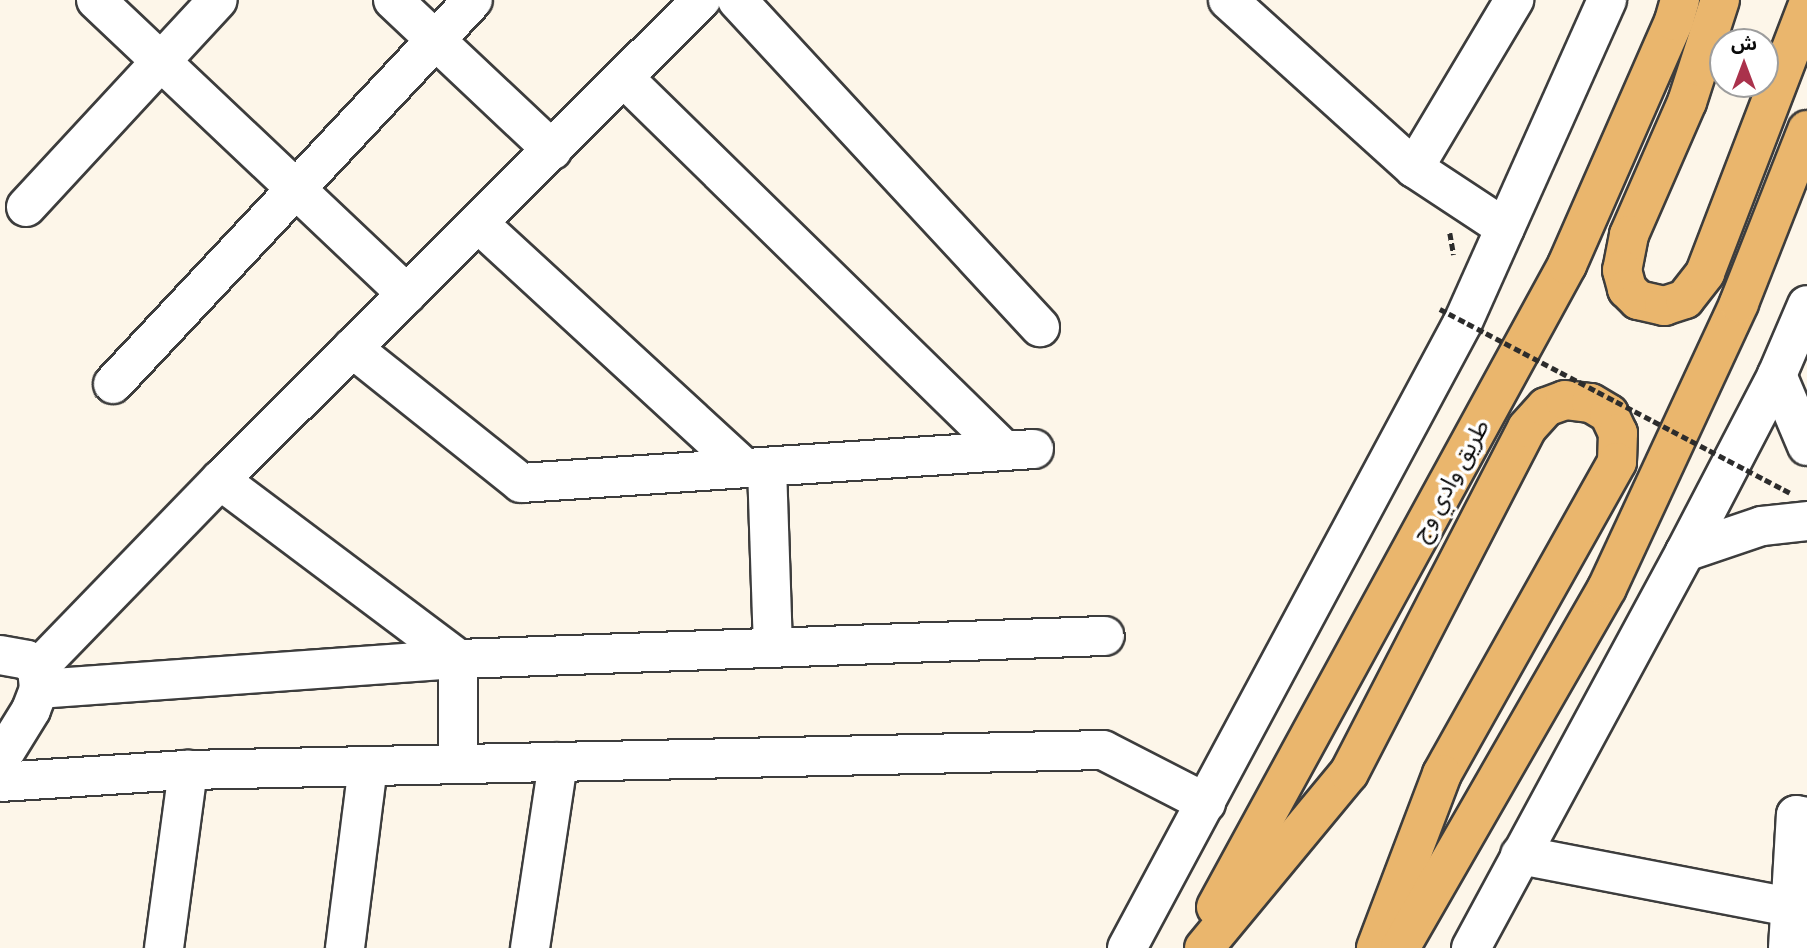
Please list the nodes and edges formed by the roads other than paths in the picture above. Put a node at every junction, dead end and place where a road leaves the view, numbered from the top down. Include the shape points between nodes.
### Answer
1 (96, 0) edge
2 (218, 0) edge
3 (393, 0) edge
4 (473, 0) edge
5 (737, 0) edge
6 (1228, 0) edge
7 (1514, 0) edge
8 (1607, 0) edge
9 (1680, 0) edge
10 (1720, 0) edge
11 (679, 7) edge
12 (1807, 7) edge
13 (435, 40) junction
14 (161, 61) junction
15 (624, 78) junction
16 (1807, 130) edge
17 (552, 150) junction
18 (1414, 168) junction
19 (296, 189) junction
20 (26, 208) dead end
21 (478, 223) junction
22 (1505, 228) junction
23 (407, 294) junction
24 (1807, 305) edge
25 (1040, 327) dead end
26 (352, 348) junction
27 (1777, 374) junction
28 (113, 384) dead end
29 (1807, 446) edge
30 (755, 468) junction
31 (220, 480) junction
32 (1799, 508) edge
33 (1685, 552) junction
34 (1105, 636) dead end
35 (773, 648) junction
36 (0, 655) edge
37 (458, 659) junction
38 (38, 679) junction
39 (0, 760) edge
40 (558, 762) junction
41 (458, 764) junction
42 (368, 766) junction
43 (188, 770) junction
44 (0, 782) edge
45 (1206, 803) junction
46 (1807, 817) edge
47 (1520, 855) junction
48 (1790, 907) junction
49 (164, 948) edge
50 (345, 948) edge
51 (530, 948) edge
52 (1127, 948) edge
53 (1194, 948) edge
54 (1204, 948) edge
55 (1376, 948) edge
56 (1400, 948) edge
57 (1471, 948) edge
58 (1788, 948) edge

1 - 14 street
2 - 14 street
3 - 13 street
4 - 13 street
5 - 25 street
6 - 18 street
7 - 18 street
8 - 22 street
9 - 53 main road, طريق وادي وج via 1567,265
10 - 12 main road via 1687,102 1629,234 1622,270 1627,289 1639,300 1664,306 1685,299 1705,273
11 - 15 street
13 - 17 street
13 - 19 street
14 - 19 street
14 - 20 street
15 - 17 street
15 - 30 street via 1020,450
16 - 56 main road via 1739,303 1607,588
17 - 21 street
18 - 22 street
19 - 23 street
19 - 28 street
21 - 23 street
21 - 30 street
22 - 45 street via 1463,322
23 - 26 street
24 - 27 street
26 - 30 street via 521,483
26 - 31 street
27 - 29 street
27 - 33 street
30 - 35 street
31 - 37 street
31 - 38 street
32 - 33 street
33 - 47 street
34 - 35 street
35 - 37 street
36 - 38 street via 27,660
37 - 38 street
37 - 41 street
38 - 39 street via 31,710
40 - 41 street
40 - 45 street via 1102,750
40 - 51 street
41 - 42 street
42 - 43 street
42 - 50 street
43 - 44 street
43 - 49 street
45 - 52 street
46 - 48 street via 1796,815
47 - 48 street
47 - 57 street
48 - 58 street
54 - 55 main road via 1349,774 1527,428 1546,407 1565,400 1591,403 1609,414 1618,433 1617,461 1442,775

